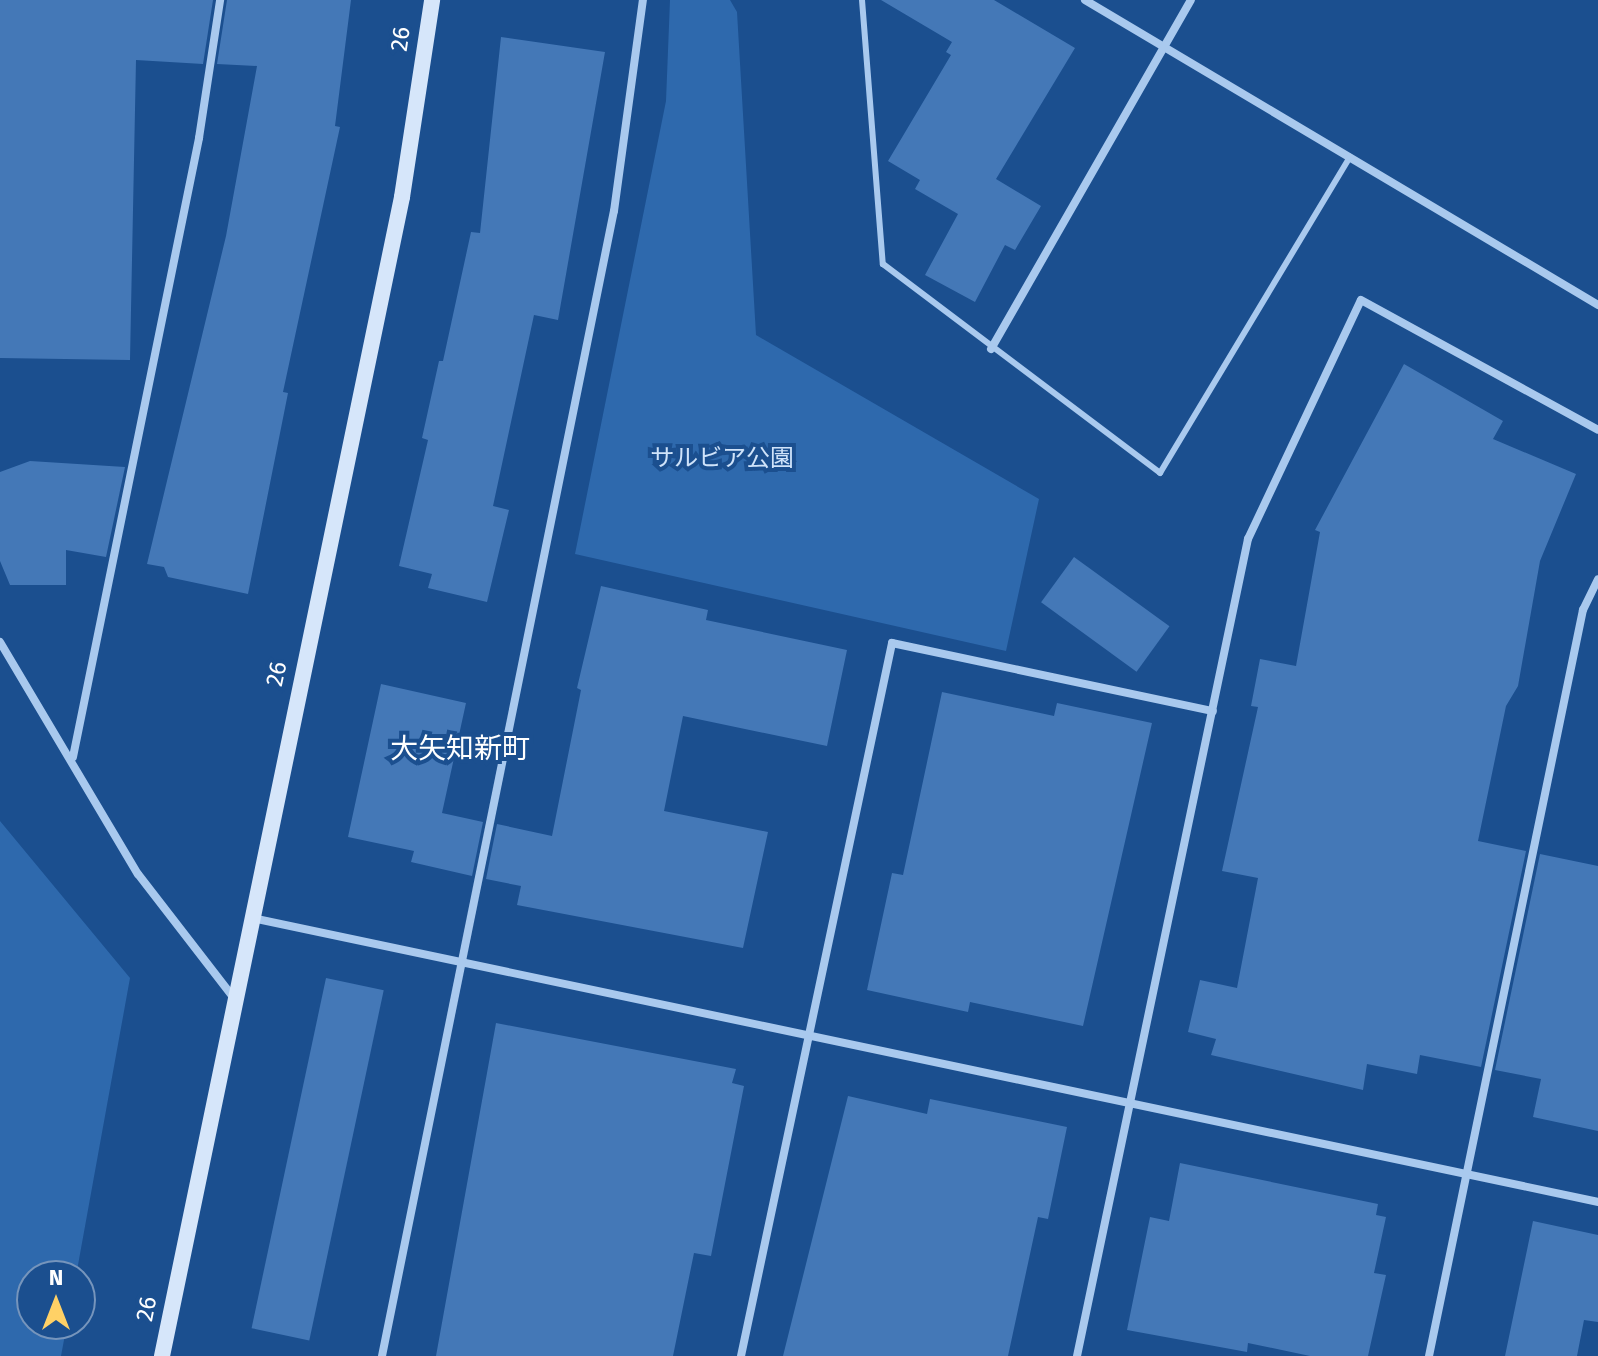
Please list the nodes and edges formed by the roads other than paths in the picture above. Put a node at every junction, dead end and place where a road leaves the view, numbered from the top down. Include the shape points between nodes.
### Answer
1 (220, 0) edge
2 (432, 0) edge
3 (643, 0) edge
4 (862, 0) edge
5 (1085, 0) edge
6 (1191, 0) edge
7 (1164, 46) junction
8 (1350, 157) junction
9 (1598, 305) edge
10 (991, 349) junction
11 (1598, 430) edge
12 (1598, 579) edge
13 (0, 642) edge
14 (1213, 711) junction
15 (73, 757) junction
16 (250, 918) junction
17 (460, 963) junction
18 (234, 999) junction
19 (810, 1039) junction
20 (1129, 1107) junction
21 (1467, 1177) junction
22 (1598, 1202) edge
23 (162, 1356) edge
24 (382, 1356) edge
25 (741, 1356) edge
26 (1077, 1356) edge
27 (1429, 1356) edge

1 - 15 street via 199,138
2 - 16 street, 26 via 402,197
3 - 17 street via 614,211
4 - 10 lane via 883,264
5 - 7 street
6 - 7 street
7 - 8 street
7 - 10 street
8 - 9 street
8 - 10 lane via 1160,473
11 - 14 street via 1361,300 1248,539
12 - 21 street via 1583,610
13 - 15 street
14 - 19 street via 892,643
14 - 20 street
15 - 18 street via 138,874
16 - 17 street
16 - 18 street, 26
17 - 19 street
17 - 24 street
18 - 23 street, 26
19 - 20 street
19 - 25 street
20 - 21 street
20 - 26 street
21 - 22 street
21 - 27 street

